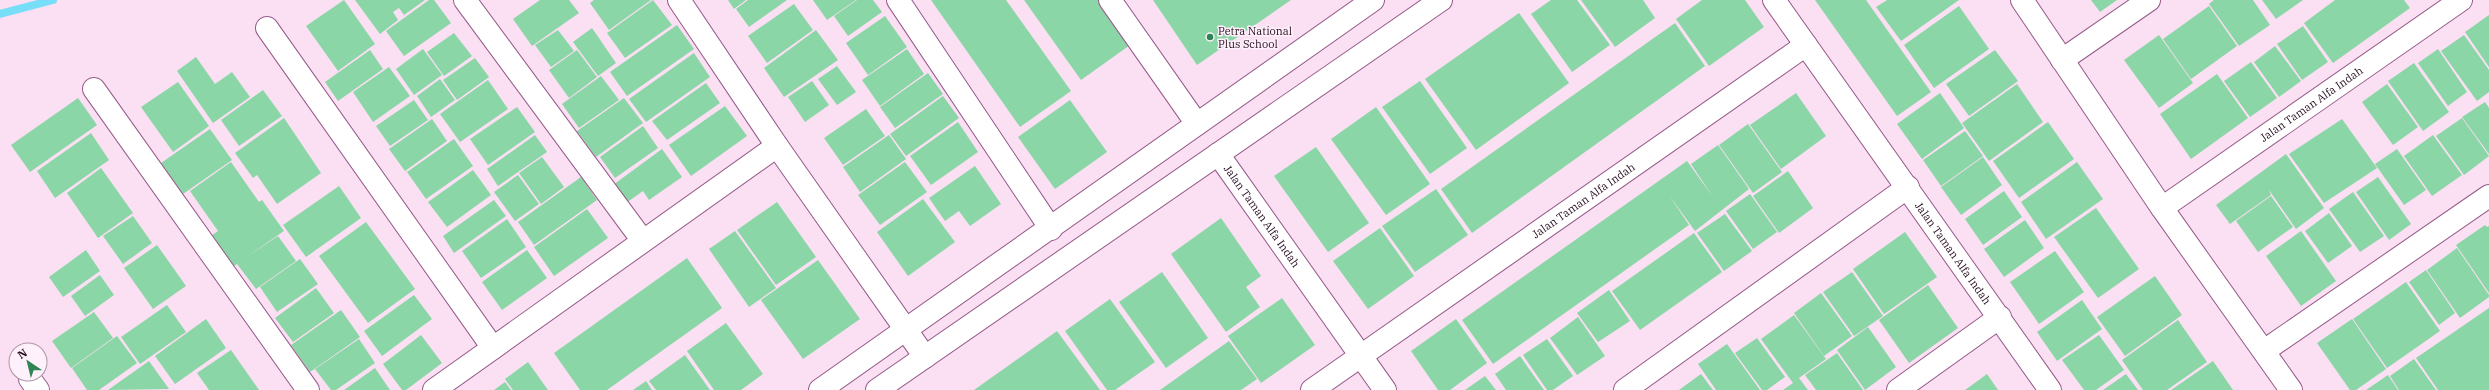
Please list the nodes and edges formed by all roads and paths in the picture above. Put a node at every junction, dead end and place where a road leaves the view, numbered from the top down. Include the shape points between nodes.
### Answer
1 (465, 0) edge
2 (679, 0) edge
3 (898, 0) edge
4 (1110, 0) edge
5 (1373, 0) edge
6 (1441, 0) edge
7 (1774, 0) edge
8 (2022, 0) edge
9 (2149, 0) edge
10 (2462, 0) edge
11 (268, 28) dead end
12 (1806, 45) junction
13 (2062, 60) junction
14 (94, 90) dead end
15 (1197, 124) junction
16 (777, 146) junction
17 (1218, 154) junction
18 (1908, 188) junction
19 (2489, 196) edge
20 (2162, 208) junction
21 (1051, 228) junction
22 (643, 241) junction
23 (2000, 317) junction
24 (906, 329) junction
25 (493, 348) junction
26 (2264, 351) junction
27 (925, 357) junction
28 (1362, 357) junction
29 (308, 390) edge
30 (434, 390) edge
31 (820, 390) edge
32 (876, 390) edge
33 (1312, 390) edge
34 (1385, 390) edge
35 (1625, 390) edge
36 (1898, 390) edge
37 (2050, 390) edge
38 (2291, 390) edge

1 - 22 street
2 - 16 street
3 - 21 street
4 - 15 street
5 - 15 street
6 - 17 street
7 - 12 street, Jalan Taman Alfa Indah
8 - 13 street
9 - 13 street
10 - 20 street, Jalan Taman Alfa Indah
11 - 25 street
12 - 18 street, Jalan Taman Alfa Indah
12 - 28 street, Jalan Taman Alfa Indah
13 - 20 street
14 - 29 street
15 - 21 street
16 - 22 street
16 - 24 street
17 - 27 street
17 - 28 street, Jalan Taman Alfa Indah
18 - 23 street, Jalan Taman Alfa Indah
18 - 35 street
19 - 26 street
20 - 26 street
21 - 24 street
22 - 25 street
23 - 36 street
23 - 37 street, Jalan Taman Alfa Indah
24 - 27 street
24 - 31 street
25 - 30 street
26 - 38 street
27 - 32 street
28 - 33 street, Jalan Taman Alfa Indah
28 - 34 street, Jalan Taman Alfa Indah

